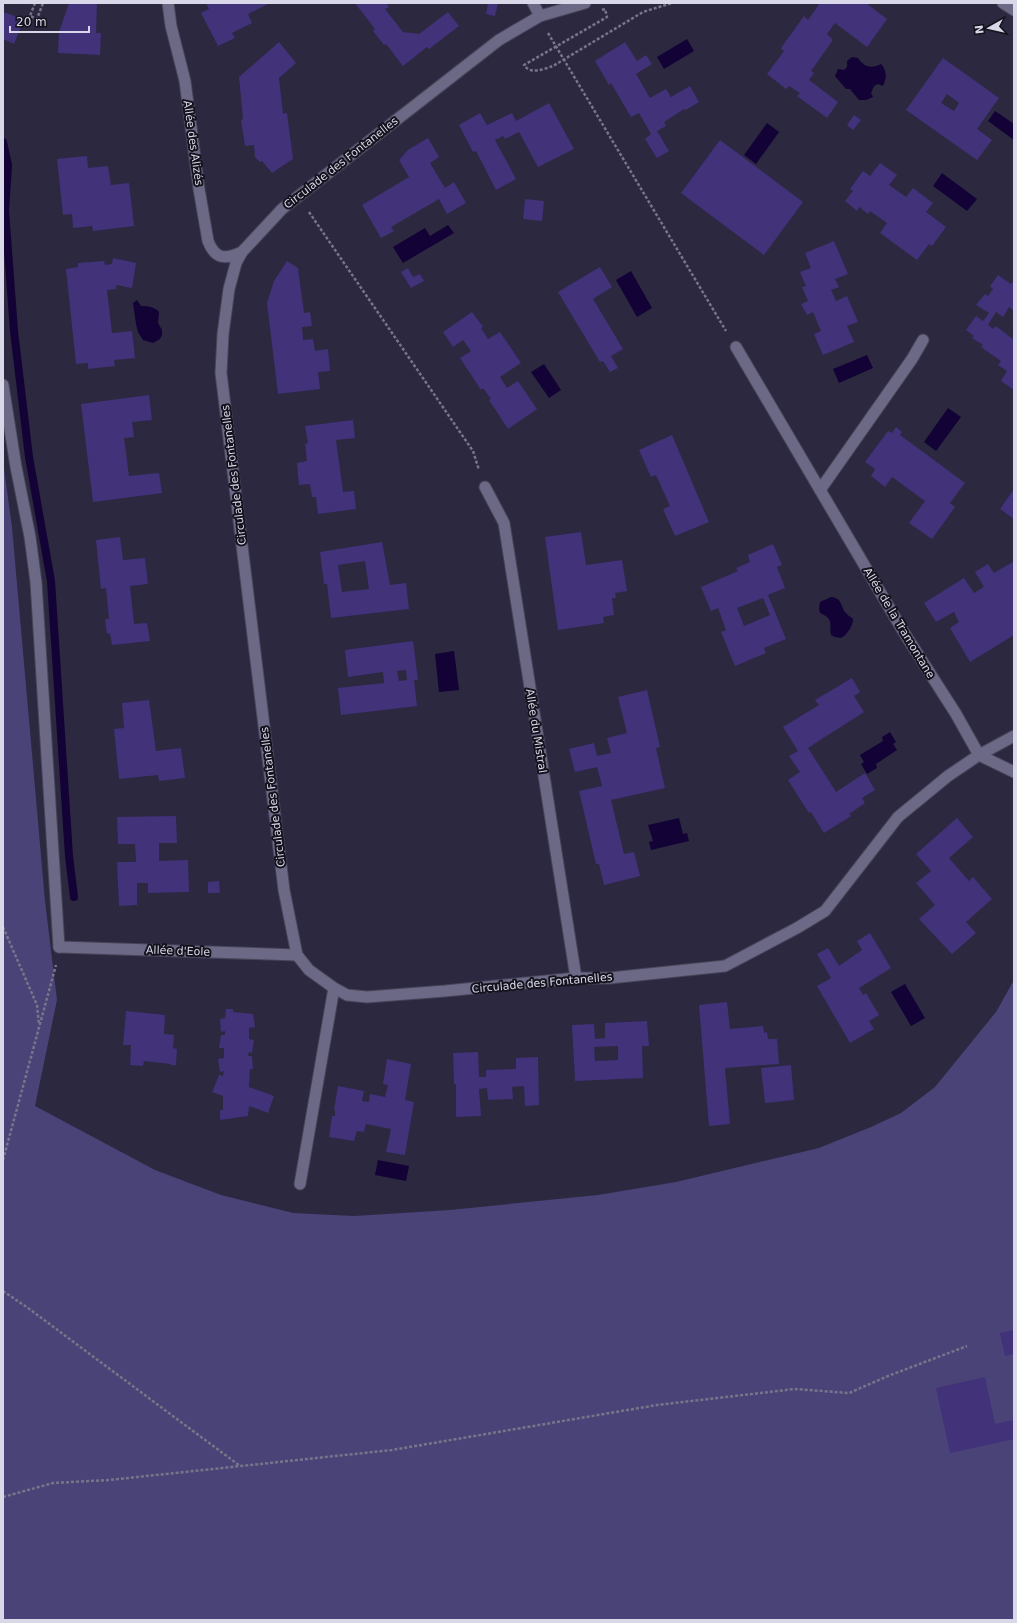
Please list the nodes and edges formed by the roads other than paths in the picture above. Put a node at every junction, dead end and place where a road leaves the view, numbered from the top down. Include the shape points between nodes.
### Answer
1 (168, 3) edge
2 (533, 3) edge
3 (585, 3) edge
4 (1003, 3) edge
5 (1014, 10) edge
6 (540, 16) junction
7 (242, 252) junction
8 (923, 340) dead end
9 (736, 347) road end
10 (3, 385) edge
11 (485, 487) road end
12 (820, 490) junction
13 (1014, 736) edge
14 (979, 755) junction
15 (1014, 772) edge
16 (297, 955) junction
17 (576, 978) junction
18 (334, 988) junction
19 (300, 1184) dead end

1 - 7 street, Allée des Alizés via 185,81 208,241 220,257 234,256
2 - 6 street
3 - 6 street, Circulade des Fontanelles
4 - 5 street
6 - 7 street, Circulade des Fontanelles via 499,40 298,196
7 - 16 street, Circulade des Fontanelles via 232,274 229,289 221,373 284,890
8 - 12 street
9 - 12 street, Allée de la Tramontane
10 - 16 street, Allée d'Eole via 36,582 59,947
11 - 17 street, Allée du Mistral via 504,523
12 - 14 street, Allée de la Tramontane
13 - 14 street, Circulade des Fontanelles
14 - 15 street
14 - 17 street, Circulade des Fontanelles via 934,786 898,817 825,911 798,928 726,966 610,978
16 - 18 street, Circulade des Fontanelles via 309,970
17 - 18 street, Circulade des Fontanelles via 367,997 347,995
18 - 19 street

